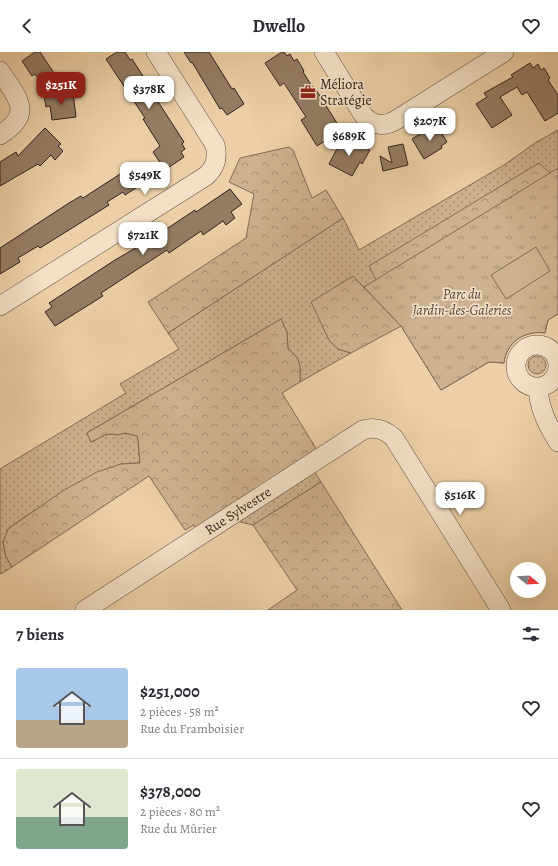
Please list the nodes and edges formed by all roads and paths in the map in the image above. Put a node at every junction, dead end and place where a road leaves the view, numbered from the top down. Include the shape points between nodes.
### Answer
1 (156, 52) edge
2 (324, 52) edge
3 (504, 52) edge
4 (0, 71) edge
5 (0, 135) edge
6 (0, 306) edge
7 (538, 387) dead end
8 (558, 442) edge
9 (84, 610) edge
10 (501, 610) edge

1 - 6 street via 215,145 217,157 214,168 206,176
2 - 3 street via 364,116 374,123 385,125
4 - 5 street via 16,96 20,108 14,126
7 - 8 street via 543,415
9 - 10 street, Rue Sylvestre via 363,430 375,428 394,438

